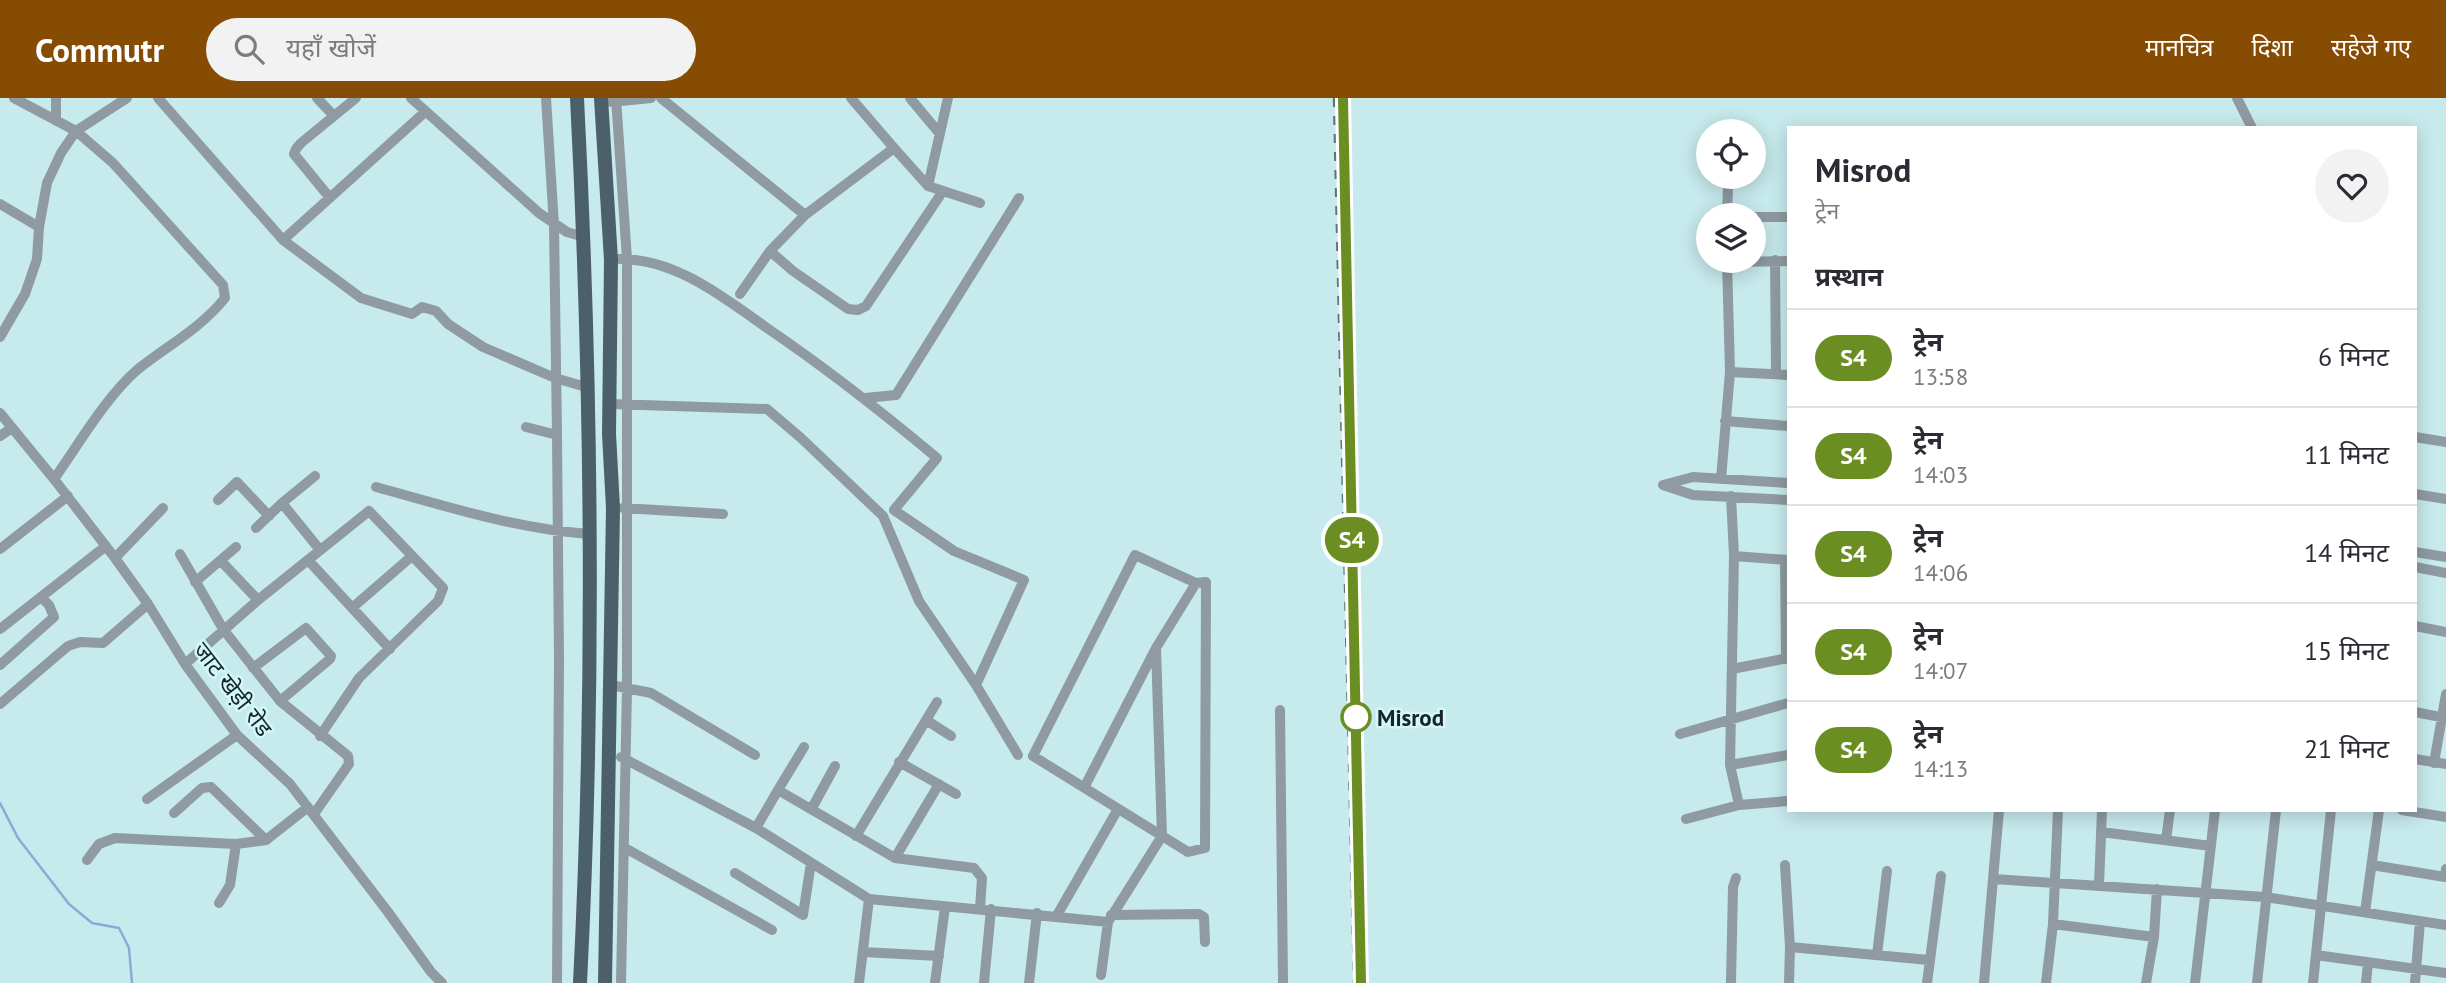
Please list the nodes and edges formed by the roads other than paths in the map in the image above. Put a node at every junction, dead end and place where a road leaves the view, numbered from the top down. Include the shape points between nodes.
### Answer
1 (14, 98) edge
2 (56, 98) edge
3 (127, 98) edge
4 (158, 98) edge
5 (317, 98) edge
6 (356, 98) edge
7 (411, 98) edge
8 (547, 98) edge
9 (577, 98) edge
10 (651, 98) edge
11 (661, 98) edge
12 (851, 98) edge
13 (910, 98) edge
14 (948, 98) edge
15 (2237, 98) edge
16 (609, 100) edge
17 (425, 112) junction
18 (334, 116) junction
19 (56, 121) junction
20 (2251, 126) edge
21 (76, 131) junction
22 (940, 134) junction
23 (894, 148) junction
24 (928, 186) junction
25 (943, 191) junction
26 (330, 198) junction
27 (1019, 198) dead end
28 (980, 203) dead end
29 (0, 204) edge
30 (804, 215) junction
31 (1766, 217) edge
32 (1787, 218) edge
33 (554, 225) junction
34 (39, 227) junction
35 (584, 237) junction
36 (284, 240) junction
37 (770, 251) junction
38 (627, 259) junction
39 (611, 260) junction
40 (1766, 260) edge
41 (1775, 260) junction
42 (1787, 261) edge
43 (1727, 273) edge
44 (740, 294) dead end
45 (0, 337) edge
46 (1730, 372) junction
47 (1776, 374) junction
48 (1787, 375) edge
49 (555, 377) junction
50 (586, 387) junction
51 (865, 398) junction
52 (611, 404) junction
53 (626, 405) junction
54 (0, 413) edge
55 (1726, 421) junction
56 (1787, 426) edge
57 (12, 428) junction
58 (526, 428) dead end
59 (557, 435) junction
60 (0, 436) edge
61 (2417, 437) edge
62 (2446, 442) edge
63 (315, 476) dead end
64 (54, 479) junction
65 (1721, 479) junction
66 (1787, 484) edge
67 (376, 487) dead end
68 (2417, 494) edge
69 (68, 496) junction
70 (1731, 496) junction
71 (2446, 499) edge
72 (218, 500) dead end
73 (1787, 500) edge
74 (282, 503) junction
75 (163, 508) dead end
76 (620, 508) junction
77 (723, 514) dead end
78 (269, 516) junction
79 (256, 528) dead end
80 (556, 532) junction
81 (589, 534) junction
82 (106, 546) junction
83 (236, 547) dead end
84 (0, 549) edge
85 (320, 550) junction
86 (2417, 552) edge
87 (180, 554) dead end
88 (412, 556) junction
89 (1734, 556) junction
90 (2446, 557) edge
91 (115, 558) junction
92 (308, 560) junction
93 (1787, 560) edge
94 (220, 561) junction
95 (2417, 567) edge
96 (2446, 573) edge
97 (195, 582) junction
98 (1196, 583) junction
99 (41, 597) junction
100 (258, 600) junction
101 (148, 604) junction
102 (352, 608) junction
103 (2417, 626) edge
104 (0, 629) edge
105 (223, 629) junction
106 (2446, 632) edge
107 (1156, 648) junction
108 (390, 649) junction
109 (1787, 659) edge
110 (0, 664) edge
111 (185, 664) junction
112 (253, 668) junction
113 (1732, 669) junction
114 (611, 685) junction
115 (976, 685) junction
116 (627, 688) junction
117 (2446, 694) edge
118 (280, 701) junction
119 (937, 702) dead end
120 (0, 704) edge
121 (1787, 704) edge
122 (1280, 710) dead end
123 (2417, 712) edge
124 (2444, 717) edge
125 (926, 720) junction
126 (1731, 720) junction
127 (1680, 734) dead end
128 (237, 735) junction
129 (320, 736) junction
130 (951, 736) dead end
131 (804, 747) dead end
132 (610, 752) junction
133 (755, 755) dead end
134 (1018, 755) dead end
135 (1787, 755) edge
136 (625, 759) junction
137 (2417, 760) edge
138 (899, 762) junction
139 (2440, 763) edge
140 (1730, 765) junction
141 (835, 766) dead end
142 (939, 784) junction
143 (1086, 786) junction
144 (778, 790) junction
145 (956, 794) dead end
146 (147, 799) dead end
147 (1787, 801) edge
148 (1739, 805) junction
149 (812, 808) junction
150 (1118, 809) junction
151 (311, 811) junction
152 (1999, 812) edge
153 (2058, 812) edge
154 (2102, 812) edge
155 (2169, 812) edge
156 (2215, 812) edge
157 (2276, 812) edge
158 (2331, 812) edge
159 (2379, 812) edge
160 (2415, 812) edge
161 (174, 813) dead end
162 (2446, 817) edge
163 (1686, 818) dead end
164 (756, 828) junction
165 (2101, 832) junction
166 (856, 836) junction
167 (1162, 836) junction
168 (266, 840) junction
169 (2166, 841) junction
170 (236, 844) junction
171 (2211, 846) junction
172 (625, 848) junction
173 (895, 858) junction
174 (87, 860) dead end
175 (811, 863) junction
176 (2372, 864) junction
177 (1785, 865) dead end
178 (1887, 871) dead end
179 (735, 873) dead end
180 (2446, 874) edge
181 (1941, 876) dead end
182 (1736, 878) dead end
183 (1994, 879) junction
184 (2054, 882) junction
185 (2099, 885) junction
186 (2157, 889) junction
187 (2207, 892) junction
188 (2265, 897) junction
189 (869, 899) junction
190 (219, 903) dead end
191 (2320, 906) junction
192 (945, 907) junction
193 (986, 909) junction
194 (2365, 912) junction
195 (1037, 913) junction
196 (1056, 917) junction
197 (1109, 918) junction
198 (2420, 921) junction
199 (2053, 924) junction
200 (2446, 925) edge
201 (772, 930) dead end
202 (2154, 937) junction
203 (1205, 942) dead end
204 (1790, 947) junction
205 (863, 952) junction
206 (2316, 955) junction
207 (939, 956) junction
208 (1877, 956) junction
209 (1929, 960) junction
210 (2368, 963) junction
211 (2417, 969) junction
212 (2446, 972) edge
213 (1101, 975) dead end
214 (442, 983) edge
215 (557, 983) edge
216 (580, 983) edge
217 (605, 983) edge
218 (621, 983) edge
219 (859, 983) edge
220 (935, 983) edge
221 (984, 983) edge
222 (1029, 983) edge
223 (1283, 983) edge
224 (1731, 983) edge
225 (1788, 983) edge
226 (1927, 983) edge
227 (1984, 983) edge
228 (2046, 983) edge
229 (2146, 983) edge
230 (2195, 983) edge
231 (2257, 983) edge
232 (2313, 983) edge
233 (2367, 983) edge
234 (2415, 983) edge

1 - 19 street
2 - 19 street
3 - 21 street
4 - 36 street
5 - 18 street
6 - 18 street
7 - 17 street
8 - 33 street
9 - 35 main road
10 - 16 street
11 - 30 street
12 - 23 street
13 - 22 street
14 - 22 street
15 - 20 street
16 - 38 street
16 - 39 main road
17 - 26 street
17 - 33 street
18 - 26 street via 294,154
19 - 21 street
21 - 34 street via 47,183
21 - 64 street via 113,163 223,285 225,298 211,316 135,372
22 - 24 street
23 - 24 street
23 - 30 street
24 - 25 street
25 - 28 street
25 - 37 street via 866,306 858,310 848,309
26 - 36 street
27 - 51 street via 895,395
29 - 34 street
30 - 37 street
31 - 32 street
33 - 35 street
33 - 49 street
34 - 45 street via 37,259 25,294
35 - 50 main road
36 - 49 street via 371,303 412,314 422,307 436,310 483,348
37 - 44 street
38 - 39 street
38 - 51 street via 679,272 715,292
38 - 53 street
39 - 52 main road
40 - 41 street
41 - 42 street
41 - 47 street
43 - 46 street
46 - 47 street
46 - 55 street
47 - 48 street
49 - 50 street
49 - 59 street
50 - 81 main road
51 - 115 street via 937,458 894,510 954,551 1024,580
52 - 53 street
52 - 76 main road via 609,433
53 - 76 street
53 - 115 street via 767,409 883,516 919,601
54 - 57 street, जाट खेड़ी रोड
55 - 56 street
55 - 65 street
57 - 60 street
57 - 64 street, जाट खेड़ी रोड
58 - 59 street
59 - 80 street
61 - 62 street
63 - 74 street
64 - 69 street, जाट खेड़ी रोड
65 - 66 street
65 - 70 street via 1693,477 1663,485 1693,495
67 - 80 street
68 - 71 street
69 - 82 street, जाट खेड़ी रोड
69 - 84 street
70 - 73 street
70 - 89 street
72 - 78 street via 237,482
74 - 78 street
74 - 85 street
75 - 91 street
76 - 77 street
76 - 114 main road
76 - 116 street
78 - 79 street
80 - 81 street
80 - 215 street
81 - 216 main road
82 - 91 street, जाट खेड़ी रोड
82 - 99 street
83 - 94 street
85 - 88 street via 369,511
85 - 92 street
86 - 90 street
87 - 97 street
88 - 102 street
88 - 108 street via 443,588 438,601
89 - 93 street
89 - 113 street
91 - 101 street, जाट खेड़ी रोड
92 - 100 street
92 - 102 street
93 - 109 street
94 - 97 street
94 - 100 street
95 - 96 street
97 - 105 street
98 - 107 street
98 - 143 street via 1135,555 1033,755
98 - 167 street via 1206,582 1205,848 1188,852
99 - 104 street
99 - 110 street via 54,617
100 - 105 street
101 - 111 street, जाट खेड़ी रोड
101 - 120 street via 103,643 68,646
102 - 108 street
103 - 106 street
105 - 111 street
105 - 112 street
107 - 143 street
107 - 167 street
108 - 129 street via 359,678
109 - 113 street
111 - 128 street, जाट खेड़ी रोड
112 - 118 street
112 - 118 street via 306,628 331,656
113 - 126 street
114 - 116 street
114 - 132 main road
115 - 134 street
116 - 133 street via 651,693
116 - 136 street
117 - 124 street
118 - 129 street
119 - 125 street
121 - 126 street
122 - 223 street
123 - 124 street
124 - 139 street
125 - 130 street
125 - 138 street
126 - 127 street
126 - 140 street
128 - 146 street
128 - 151 street, जाट खेड़ी रोड via 290,784
129 - 151 street via 350,760
131 - 144 street
132 - 136 street
132 - 217 main road
135 - 140 street
136 - 164 street
136 - 172 street
137 - 139 street
138 - 142 street
138 - 166 street
140 - 148 street
141 - 149 street
142 - 145 street
142 - 173 street
143 - 150 street
144 - 149 street
144 - 164 street
147 - 148 street
148 - 163 street
149 - 166 street
150 - 167 street
150 - 196 street
151 - 168 street
151 - 214 street, जाट खेड़ी रोड
152 - 183 street
153 - 184 street
154 - 165 street
155 - 169 street
156 - 171 street
157 - 188 street
158 - 191 street
159 - 176 street
160 - 162 street
161 - 168 street via 202,788 211,787
164 - 175 street
165 - 169 street
165 - 185 street
166 - 173 street
167 - 197 street
168 - 170 street
169 - 171 street
170 - 174 street via 116,838 99,844
170 - 190 street via 230,885
171 - 187 street
172 - 201 street
172 - 218 street
173 - 193 street via 974,868 982,878
175 - 179 street via 803,915
175 - 189 street
176 - 180 street
176 - 194 street
177 - 204 street
178 - 208 street
181 - 209 street
182 - 224 street
183 - 184 street
183 - 227 street
184 - 185 street
184 - 199 street
185 - 186 street
186 - 187 street
186 - 202 street
187 - 188 street
187 - 230 street
188 - 191 street
188 - 231 street
189 - 192 street
189 - 205 street
191 - 194 street
191 - 206 street
192 - 193 street
192 - 207 street
193 - 195 street
193 - 221 street
194 - 198 street
195 - 196 street
195 - 222 street
196 - 197 street
197 - 203 street via 1199,914 1204,917
197 - 213 street
198 - 200 street
198 - 211 street
199 - 202 street
199 - 228 street
202 - 229 street
204 - 208 street
204 - 225 street
205 - 207 street
205 - 219 street
206 - 210 street
206 - 232 street
207 - 220 street
208 - 209 street
209 - 226 street
210 - 211 street
210 - 233 street
211 - 212 street
211 - 234 street

